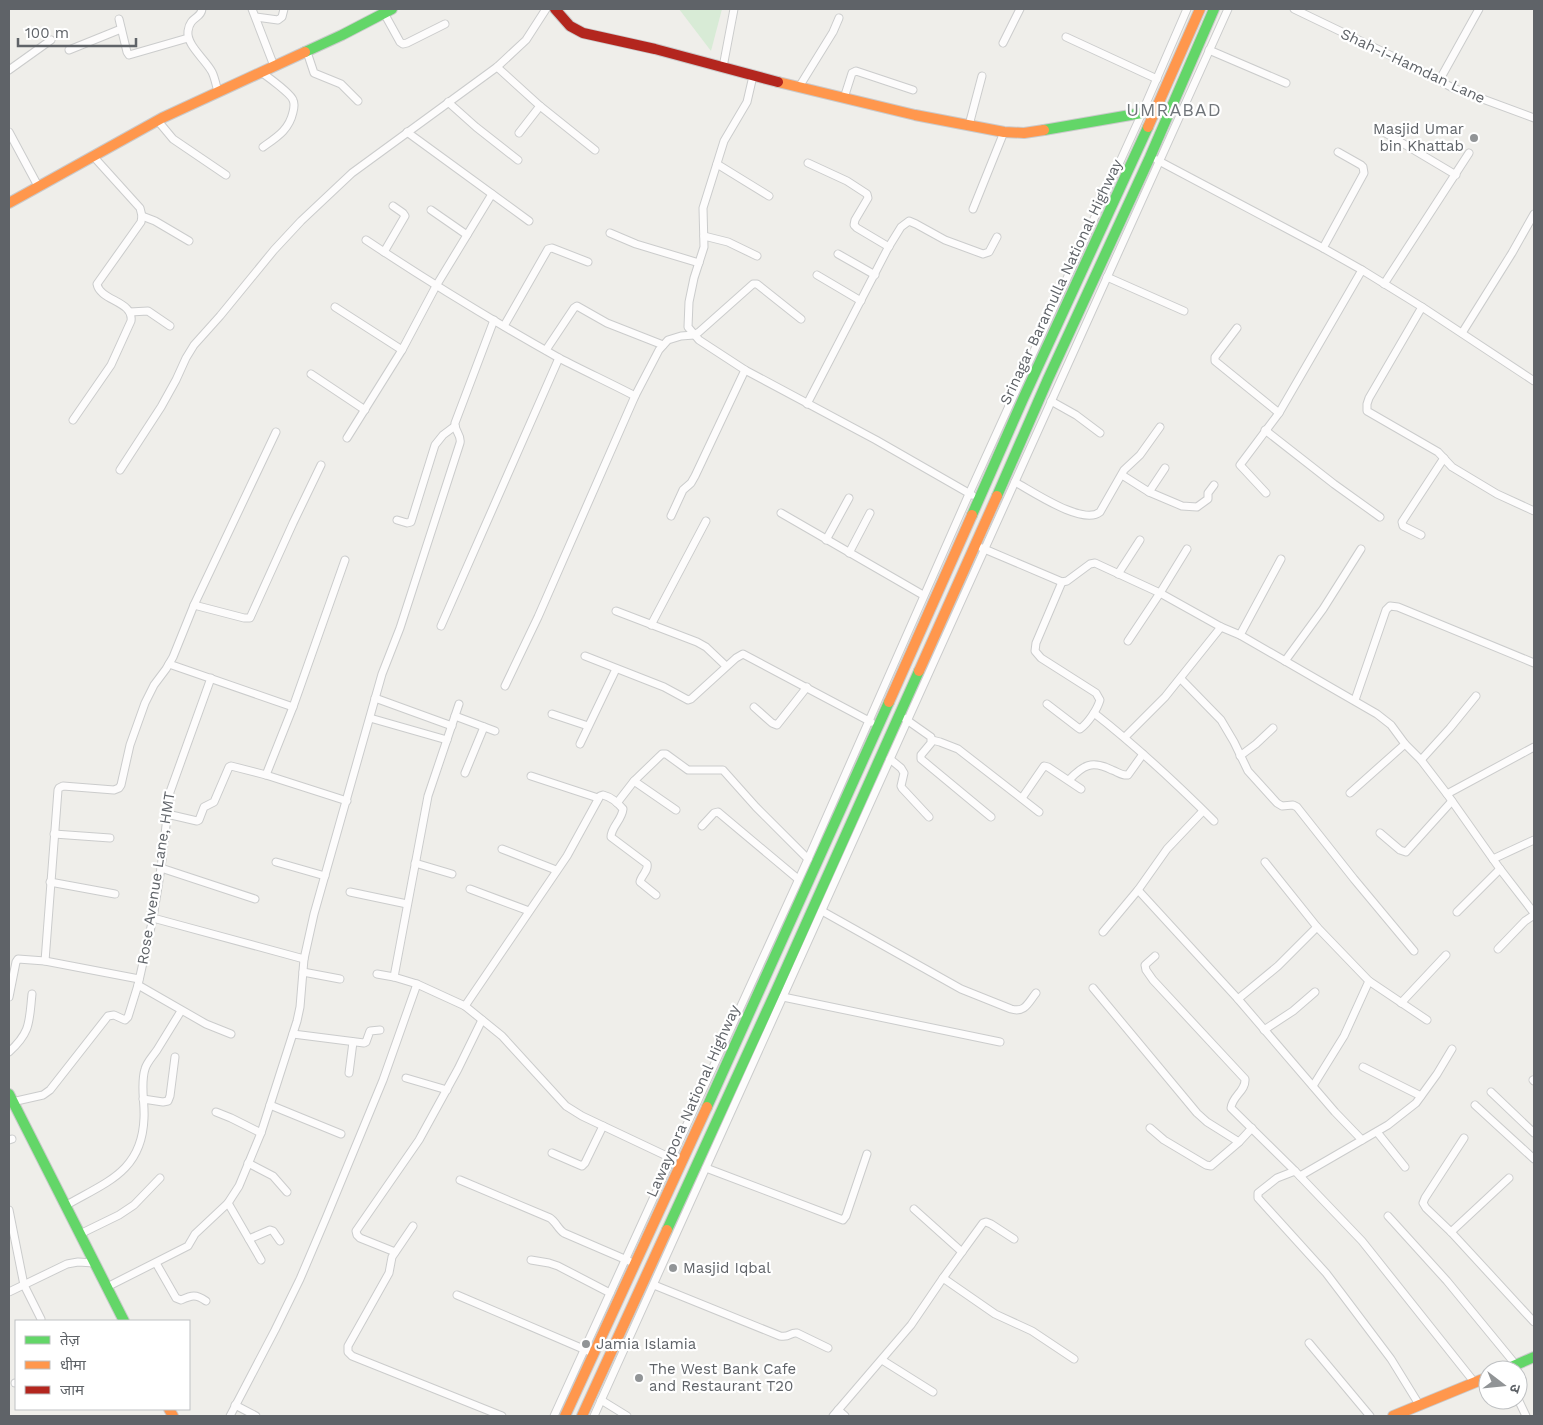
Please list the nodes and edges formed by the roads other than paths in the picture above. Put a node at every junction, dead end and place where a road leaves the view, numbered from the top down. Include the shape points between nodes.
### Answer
1 (202, 9) edge
2 (252, 9) edge
3 (284, 9) edge
4 (546, 9) edge
5 (734, 9) edge
6 (1020, 9) edge
7 (1187, 9) edge
8 (1200, 9) edge
9 (1214, 9) edge
10 (1228, 9) edge
11 (1294, 9) edge
12 (1479, 9) edge
13 (557, 10) edge
14 (388, 11) edge
15 (256, 17) junction
16 (839, 18) dead end
17 (119, 19) dead end
18 (445, 24) dead end
19 (121, 29) junction
20 (1066, 37) dead end
21 (188, 38) junction
22 (51, 40) dead end
23 (1002, 43) dead end
24 (69, 50) dead end
25 (1209, 50) junction
26 (307, 52) junction
27 (274, 66) junction
28 (497, 67) junction
29 (723, 68) junction
30 (9, 70) edge
31 (261, 72) junction
32 (753, 76) junction
33 (982, 76) dead end
34 (1157, 79) junction
35 (1440, 81) junction
36 (1286, 83) dead end
37 (799, 87) junction
38 (913, 90) dead end
39 (218, 92) junction
40 (844, 98) junction
41 (358, 101) dead end
42 (448, 102) junction
43 (540, 106) junction
44 (1142, 113) junction
45 (1534, 118) edge
46 (158, 121) junction
47 (969, 125) junction
48 (1382, 131) dead end
49 (9, 132) edge
50 (406, 132) junction
51 (1004, 132) junction
52 (519, 133) dead end
53 (263, 147) dead end
54 (595, 150) dead end
55 (1338, 152) dead end
56 (1469, 153) dead end
57 (93, 156) junction
58 (1155, 159) junction
59 (518, 160) dead end
60 (808, 163) dead end
61 (716, 164) junction
62 (226, 175) dead end
63 (1456, 175) junction
64 (38, 186) junction
65 (492, 194) junction
66 (769, 196) dead end
67 (9, 203) edge
68 (393, 206) dead end
69 (973, 209) dead end
70 (431, 210) dead end
71 (1534, 214) edge
72 (142, 216) junction
73 (529, 221) dead end
74 (610, 233) dead end
75 (467, 235) junction
76 (704, 236) junction
77 (997, 237) dead end
78 (366, 240) dead end
79 (189, 241) dead end
80 (889, 247) junction
81 (1322, 248) junction
82 (1080, 249) junction
83 (384, 252) junction
84 (838, 254) dead end
85 (1090, 254) junction
86 (757, 256) dead end
87 (588, 262) dead end
88 (699, 263) junction
89 (1362, 270) junction
90 (817, 275) dead end
91 (874, 275) junction
92 (1107, 277) junction
93 (1384, 284) junction
94 (436, 286) junction
95 (861, 301) junction
96 (336, 307) dead end
97 (1422, 307) junction
98 (1184, 311) dead end
99 (130, 312) junction
100 (801, 319) dead end
101 (494, 320) junction
102 (170, 326) dead end
103 (504, 326) junction
104 (1237, 328) dead end
105 (1462, 333) junction
106 (694, 335) junction
107 (663, 344) junction
108 (402, 350) junction
109 (546, 350) junction
110 (559, 358) junction
111 (745, 370) junction
112 (311, 374) dead end
113 (1534, 381) edge
114 (635, 396) junction
115 (1051, 401) junction
116 (807, 404) junction
117 (365, 410) junction
118 (1279, 413) junction
119 (73, 420) dead end
120 (455, 426) junction
121 (1160, 427) dead end
122 (1266, 430) junction
123 (276, 432) dead end
124 (1100, 433) dead end
125 (347, 438) dead end
126 (1444, 458) junction
127 (321, 465) dead end
128 (1165, 468) dead end
129 (120, 470) dead end
130 (1122, 475) junction
131 (1015, 482) junction
132 (1214, 485) dead end
133 (1149, 492) junction
134 (1266, 493) dead end
135 (969, 494) junction
136 (849, 498) dead end
137 (978, 500) junction
138 (1534, 511) edge
139 (781, 513) dead end
140 (870, 513) dead end
141 (671, 516) dead end
142 (1380, 517) dead end
143 (397, 520) dead end
144 (706, 520) dead end
145 (1421, 536) dead end
146 (826, 540) junction
147 (1140, 540) dead end
148 (980, 547) junction
149 (1187, 549) dead end
150 (1361, 549) dead end
151 (849, 553) junction
152 (1281, 559) dead end
153 (345, 560) dead end
154 (1118, 574) junction
155 (1062, 582) junction
156 (1160, 594) junction
157 (924, 595) junction
158 (194, 605) junction
159 (616, 611) dead end
160 (651, 625) junction
161 (441, 626) dead end
162 (1221, 627) junction
163 (1240, 635) junction
164 (1128, 641) dead end
165 (585, 656) dead end
166 (1285, 661) junction
167 (1534, 663) edge
168 (170, 664) junction
169 (726, 666) junction
170 (616, 668) junction
171 (211, 678) junction
172 (1181, 679) junction
173 (505, 686) dead end
174 (807, 687) junction
175 (1476, 696) dead end
176 (376, 698) junction
177 (1355, 700) junction
178 (459, 704) dead end
179 (1047, 704) dead end
180 (293, 707) junction
181 (754, 707) dead end
182 (1094, 713) junction
183 (552, 714) dead end
184 (455, 716) junction
185 (370, 718) junction
186 (903, 718) junction
187 (868, 720) junction
188 (452, 726) junction
189 (588, 726) junction
190 (878, 726) junction
191 (484, 727) junction
192 (1273, 728) dead end
193 (495, 731) dead end
194 (1124, 737) junction
195 (447, 740) junction
196 (932, 740) junction
197 (580, 744) dead end
198 (1405, 744) junction
199 (1534, 747) edge
200 (1143, 754) junction
201 (1240, 756) junction
202 (851, 758) junction
203 (890, 759) junction
204 (1421, 760) junction
205 (861, 763) junction
206 (465, 773) dead end
207 (266, 775) junction
208 (531, 776) dead end
209 (1069, 780) junction
210 (634, 781) junction
211 (1081, 788) dead end
212 (1350, 793) dead end
213 (1447, 794) junction
214 (598, 798) junction
215 (1022, 798) junction
216 (347, 801) junction
217 (1452, 801) junction
218 (617, 803) junction
219 (676, 810) dead end
220 (1203, 811) junction
221 (1040, 812) dead end
222 (167, 814) junction
223 (929, 817) dead end
224 (991, 817) dead end
225 (1214, 821) dead end
226 (702, 826) dead end
227 (1380, 833) dead end
228 (54, 834) junction
229 (110, 838) dead end
230 (1534, 840) edge
231 (502, 849) dead end
232 (808, 859) junction
233 (1493, 859) junction
234 (276, 862) dead end
235 (1264, 862) dead end
236 (415, 863) junction
237 (161, 868) junction
238 (1500, 869) junction
239 (556, 870) junction
240 (452, 874) dead end
241 (325, 876) junction
242 (798, 879) junction
243 (50, 882) junction
244 (470, 889) dead end
245 (1138, 890) junction
246 (350, 892) dead end
247 (115, 894) dead end
248 (656, 895) dead end
249 (255, 899) dead end
250 (407, 904) junction
251 (796, 908) junction
252 (529, 911) junction
253 (822, 911) junction
254 (1457, 912) dead end
255 (810, 914) junction
256 (1534, 914) edge
257 (152, 918) junction
258 (1317, 927) junction
259 (1103, 932) dead end
260 (1498, 949) dead end
261 (1414, 950) dead end
262 (1446, 955) dead end
263 (1155, 956) dead end
264 (304, 960) junction
265 (45, 961) junction
266 (303, 972) junction
267 (378, 974) dead end
268 (394, 977) junction
269 (340, 979) dead end
270 (1369, 981) junction
271 (139, 982) junction
272 (416, 984) junction
273 (1093, 988) dead end
274 (1315, 992) dead end
275 (1036, 993) dead end
276 (32, 994) dead end
277 (9, 997) edge
278 (783, 997) junction
279 (1238, 999) junction
280 (1401, 1003) junction
281 (466, 1006) junction
282 (181, 1011) junction
283 (482, 1020) junction
284 (1427, 1020) dead end
285 (380, 1030) dead end
286 (1264, 1030) junction
287 (230, 1034) dead end
288 (293, 1034) junction
289 (353, 1042) junction
290 (1000, 1042) dead end
291 (1452, 1049) dead end
292 (9, 1052) edge
293 (175, 1057) dead end
294 (1363, 1068) dead end
295 (349, 1073) dead end
296 (406, 1078) dead end
297 (1313, 1086) junction
298 (447, 1090) junction
299 (1491, 1092) dead end
300 (1421, 1096) junction
301 (10, 1098) edge
302 (143, 1099) junction
303 (270, 1105) junction
304 (1475, 1105) dead end
305 (216, 1112) dead end
306 (602, 1126) junction
307 (1150, 1128) dead end
308 (1252, 1128) junction
309 (1377, 1132) junction
310 (1534, 1133) edge
311 (261, 1134) junction
312 (340, 1134) dead end
313 (1464, 1138) dead end
314 (1362, 1140) junction
315 (1239, 1142) junction
316 (552, 1153) dead end
317 (867, 1154) dead end
318 (1534, 1159) edge
319 (676, 1160) junction
320 (248, 1163) junction
321 (1404, 1167) dead end
322 (706, 1168) junction
323 (1298, 1173) junction
324 (160, 1178) dead end
325 (1509, 1178) dead end
326 (460, 1180) dead end
327 (288, 1192) dead end
328 (228, 1203) junction
329 (65, 1206) junction
330 (914, 1209) dead end
331 (9, 1210) edge
332 (1388, 1216) dead end
333 (413, 1226) dead end
334 (1451, 1232) junction
335 (80, 1234) junction
336 (249, 1239) junction
337 (280, 1240) dead end
338 (1014, 1240) dead end
339 (395, 1252) junction
340 (962, 1252) junction
341 (625, 1259) junction
342 (261, 1260) dead end
343 (531, 1260) dead end
344 (94, 1263) junction
345 (156, 1263) junction
346 (636, 1264) junction
347 (943, 1278) junction
348 (24, 1285) junction
349 (654, 1285) junction
350 (106, 1287) junction
351 (9, 1292) edge
352 (610, 1293) junction
353 (457, 1295) dead end
354 (206, 1301) dead end
355 (40, 1319) dead end
356 (123, 1320) edge
357 (1534, 1322) edge
358 (1309, 1343) dead end
359 (828, 1348) dead end
360 (584, 1349) junction
361 (594, 1355) junction
362 (1074, 1359) dead end
363 (882, 1360) junction
364 (1512, 1360) edge
365 (1478, 1382) edge
366 (1475, 1383) junction
367 (933, 1392) dead end
368 (601, 1400) junction
369 (235, 1406) junction
370 (1420, 1406) junction
371 (836, 1413) edge
372 (230, 1416) edge
373 (256, 1416) edge
374 (502, 1416) edge
375 (554, 1416) edge
376 (565, 1416) edge
377 (582, 1416) edge
378 (594, 1416) edge
379 (627, 1416) edge
380 (845, 1416) edge
381 (1370, 1416) edge
382 (1393, 1416) edge

1 - 21 street via 191,22
2 - 15 street
3 - 15 street via 278,20
4 - 28 street via 526,40
5 - 29 street
6 - 23 street
7 - 34 street
8 - 85 main road, Srinagar Baramulla National Highway
9 - 58 main road
10 - 25 street
11 - 35 street, Shah-i-Hamdan Lane
12 - 35 street
13 - 29 main road via 578,31
14 - 18 street via 403,44
14 - 26 main road
15 - 27 street
16 - 37 street
17 - 19 street
19 - 21 street via 130,55
19 - 24 street
20 - 34 street
21 - 39 street via 212,72
22 - 30 street
25 - 36 street
25 - 58 street
26 - 27 main road
26 - 41 street via 314,73 342,84
27 - 31 main road
28 - 42 street
28 - 43 street
29 - 32 main road
31 - 39 main road
31 - 53 street via 294,102 287,127
32 - 37 main road
32 - 61 street via 747,102 724,141
33 - 47 street
34 - 44 street
35 - 45 street, Shah-i-Hamdan Lane
37 - 40 main road
38 - 40 street via 856,71
39 - 46 main road
40 - 47 main road
42 - 50 street
42 - 59 street
43 - 52 street
43 - 54 street
44 - 51 main road via 1034,131
44 - 82 street
46 - 57 main road
46 - 62 street via 173,139
47 - 51 main road
48 - 63 street
49 - 64 street
50 - 65 street
50 - 129 street via 352,173 274,250 194,345
51 - 69 street
55 - 81 street via 1361,165 1364,173
56 - 63 street
57 - 64 main road
57 - 72 street via 140,208
58 - 81 street
58 - 92 street
58 - 148 main road via 1048,379
60 - 80 street via 867,194 854,225
61 - 66 street
61 - 76 street via 703,208
63 - 93 street
64 - 67 main road
65 - 73 street
65 - 75 street
68 - 83 street via 405,216
70 - 75 street
71 - 105 street
72 - 79 street
72 - 99 street via 97,284 100,291
74 - 88 street
75 - 94 street
76 - 86 street via 728,242
76 - 88 street
77 - 80 street via 990,252 983,254 945,240 909,221 901,227
78 - 83 street
80 - 91 street
81 - 89 street
82 - 85 main road
82 - 135 street
83 - 94 street
84 - 91 street
85 - 137 main road, Srinagar Baramulla National Highway
87 - 103 street via 548,249
88 - 106 street via 688,310 688,327
89 - 93 street
89 - 118 street
90 - 95 street
91 - 95 street
92 - 98 street
92 - 115 street
93 - 97 street
94 - 101 street
94 - 108 street
95 - 116 street
96 - 108 street
97 - 105 street
97 - 126 street via 1366,408 1370,414
99 - 102 street via 148,311
99 - 119 street via 131,321 114,358
100 - 106 street via 753,284
101 - 103 street
101 - 120 street
103 - 109 street
104 - 118 street via 1215,361
105 - 113 street
106 - 107 street via 672,338
106 - 111 street
107 - 109 street via 607,322 577,306
107 - 114 street
108 - 117 street
109 - 110 street
110 - 114 street
110 - 161 street
111 - 116 street
111 - 141 street via 695,476 682,490
112 - 117 street
114 - 173 street
115 - 124 street
115 - 131 street
116 - 135 street
117 - 125 street
118 - 122 street
120 - 143 street via 434,445 411,522
120 - 176 street via 460,443
121 - 130 street
122 - 134 street via 1240,465
122 - 142 street
123 - 158 street
126 - 138 street via 1452,468
126 - 145 street via 1402,522 1403,526
127 - 158 street via 250,618
128 - 133 street
130 - 131 street via 1095,516 1066,510
130 - 133 street
131 - 148 street
132 - 133 street via 1208,499 1197,507 1182,506
135 - 137 street
135 - 157 street
136 - 146 street
137 - 190 main road, Srinagar Baramulla National Highway
139 - 146 street
140 - 151 street
144 - 160 street
146 - 151 street
147 - 154 street
148 - 155 street
148 - 186 main road
149 - 156 street
150 - 166 street
151 - 157 street
152 - 163 street
153 - 180 street
154 - 155 street via 1093,563
154 - 156 street
155 - 182 street via 1034,647 1041,658 1096,693 1100,700
156 - 162 street
156 - 164 street
157 - 187 street
158 - 168 street
159 - 160 street
160 - 169 street via 698,642
162 - 163 street
162 - 172 street
163 - 166 street
165 - 170 street
166 - 177 street
167 - 177 street via 1390,606
168 - 171 street
168 - 228 street via 145,703 119,788 59,788
169 - 170 street via 688,700
169 - 174 street via 743,654
170 - 189 street
171 - 180 street
171 - 222 street, Rose Avenue Lane, HMT via 172,784
172 - 194 street
172 - 201 street via 1221,720
174 - 181 street via 777,725
174 - 187 street
175 - 204 street
176 - 185 street
176 - 188 street
177 - 198 street via 1385,720
178 - 184 street
179 - 182 street via 1079,729
180 - 207 street
182 - 194 street
183 - 189 street
184 - 188 street
184 - 191 street
185 - 195 street
185 - 216 street
186 - 196 street
186 - 203 street
186 - 255 main road
187 - 190 street
187 - 202 street
188 - 195 street
189 - 197 street
190 - 205 main road, Lawaypora National Highway
191 - 193 street
191 - 206 street
192 - 201 street
194 - 200 street
195 - 236 street via 428,796
196 - 215 street via 958,749
196 - 224 street via 921,759
198 - 204 street
198 - 212 street
199 - 213 street
200 - 209 street via 1128,776 1091,764
200 - 220 street
201 - 261 street via 1248,771 1278,804 1297,807
202 - 205 main road
202 - 232 street
203 - 223 street via 904,773 902,788
203 - 253 street
204 - 213 street
205 - 251 main road, Lawaypora National Highway
207 - 216 street
207 - 222 street via 231,766 214,802 204,807 199,820
208 - 214 street
209 - 211 street
209 - 215 street via 1044,766
210 - 218 street
210 - 219 street
210 - 232 street via 664,754 688,770 723,770
213 - 217 street
214 - 218 street via 602,795
214 - 239 street via 572,849
215 - 221 street
216 - 241 street
217 - 227 street via 1406,852 1403,853
217 - 233 street
218 - 248 street via 623,811 611,837 647,864 640,882
220 - 225 street
220 - 245 street via 1166,848
222 - 237 street, Rose Avenue Lane, HMT
226 - 242 street via 718,812
228 - 229 street
228 - 243 street
230 - 233 street
231 - 239 street
232 - 242 street
233 - 238 street
234 - 241 street
235 - 258 street
236 - 240 street
236 - 250 street
237 - 249 street
237 - 257 street, Rose Avenue Lane, HMT
238 - 254 street
238 - 256 street
239 - 252 street
241 - 264 street
242 - 319 street
243 - 247 street
243 - 265 street
244 - 252 street
245 - 259 street
245 - 279 street
246 - 250 street
250 - 268 street
251 - 255 main road
251 - 319 main road, Lawaypora National Highway
252 - 281 street
253 - 275 street via 961,989 1011,1009 1023,1009
253 - 278 street
255 - 377 main road
256 - 260 street
257 - 264 street
257 - 271 street, Rose Avenue Lane, HMT
258 - 270 street
258 - 279 street via 1278,966
262 - 280 street
263 - 308 street via 1145,965 1153,980 1244,1079 1244,1086 1231,1105
264 - 266 street
265 - 271 street
265 - 277 street via 16,960
266 - 269 street
266 - 288 street via 300,1007
267 - 268 street
268 - 272 street
270 - 280 street
270 - 297 street via 1344,1036
271 - 282 street
271 - 301 street, Rose Avenue Lane, HMT via 127,1019 108,1016 50,1090 43,1095
272 - 281 street
272 - 369 street via 383,1080 300,1279
273 - 315 street via 1197,1113
274 - 286 street
276 - 292 street via 28,1028
278 - 290 street
278 - 322 street
279 - 286 street
280 - 284 street
281 - 283 street
282 - 287 street
282 - 302 street via 144,1070
283 - 298 street
283 - 306 street via 515,1049 566,1106
285 - 289 street via 370,1031 366,1042
286 - 297 street
288 - 289 street
288 - 303 street
289 - 295 street
291 - 300 street
293 - 302 street via 168,1101
294 - 300 street
296 - 298 street
297 - 314 street
298 - 339 street via 412,1153 356,1232 360,1238
299 - 310 street
300 - 309 street
301 - 329 main road
302 - 329 street via 142,1134 130,1164 117,1176
303 - 311 street
303 - 312 street
304 - 318 street
305 - 311 street
306 - 316 street via 582,1166
306 - 319 street
307 - 315 street via 1208,1166 1215,1164
308 - 315 street
308 - 323 street
309 - 314 street
309 - 321 street
311 - 320 street
313 - 334 street via 1423,1203
314 - 323 street
317 - 322 street via 843,1220
319 - 341 street
319 - 346 main road, Lawaypora National Highway
320 - 327 street via 273,1176
320 - 328 street
322 - 349 street
323 - 366 street via 1362,1241
323 - 370 street via 1277,1178 1258,1193 1258,1198 1326,1273 1391,1359
324 - 335 street via 134,1205
325 - 334 street
326 - 341 street via 550,1218 564,1233
328 - 336 street
328 - 345 street via 195,1234 188,1246
329 - 335 main road
330 - 340 street
331 - 348 street
332 - 364 street
333 - 339 street
334 - 357 street
335 - 344 main road
336 - 337 street via 270,1230
336 - 342 street
338 - 340 street via 986,1222
339 - 374 street via 389,1273 348,1346 348,1352
340 - 347 street
341 - 346 street
341 - 352 street
343 - 352 street via 558,1266
344 - 348 street via 67,1264
344 - 350 main road
345 - 350 street
345 - 354 street via 176,1298 181,1300 196,1295
346 - 361 main road, Lawaypora National Highway
347 - 362 street via 995,1314 1032,1331
347 - 363 street
348 - 351 street
348 - 355 street
349 - 359 street via 780,1336 788,1337 795,1332
349 - 368 street
350 - 356 main road
352 - 360 street
353 - 360 street
358 - 381 street
360 - 361 street
360 - 375 street
361 - 376 main road, Lawaypora National Highway
363 - 367 street
363 - 371 street
365 - 366 main road
366 - 370 main road
368 - 378 street
368 - 379 street
369 - 372 street
369 - 373 street
370 - 382 main road
371 - 380 street

